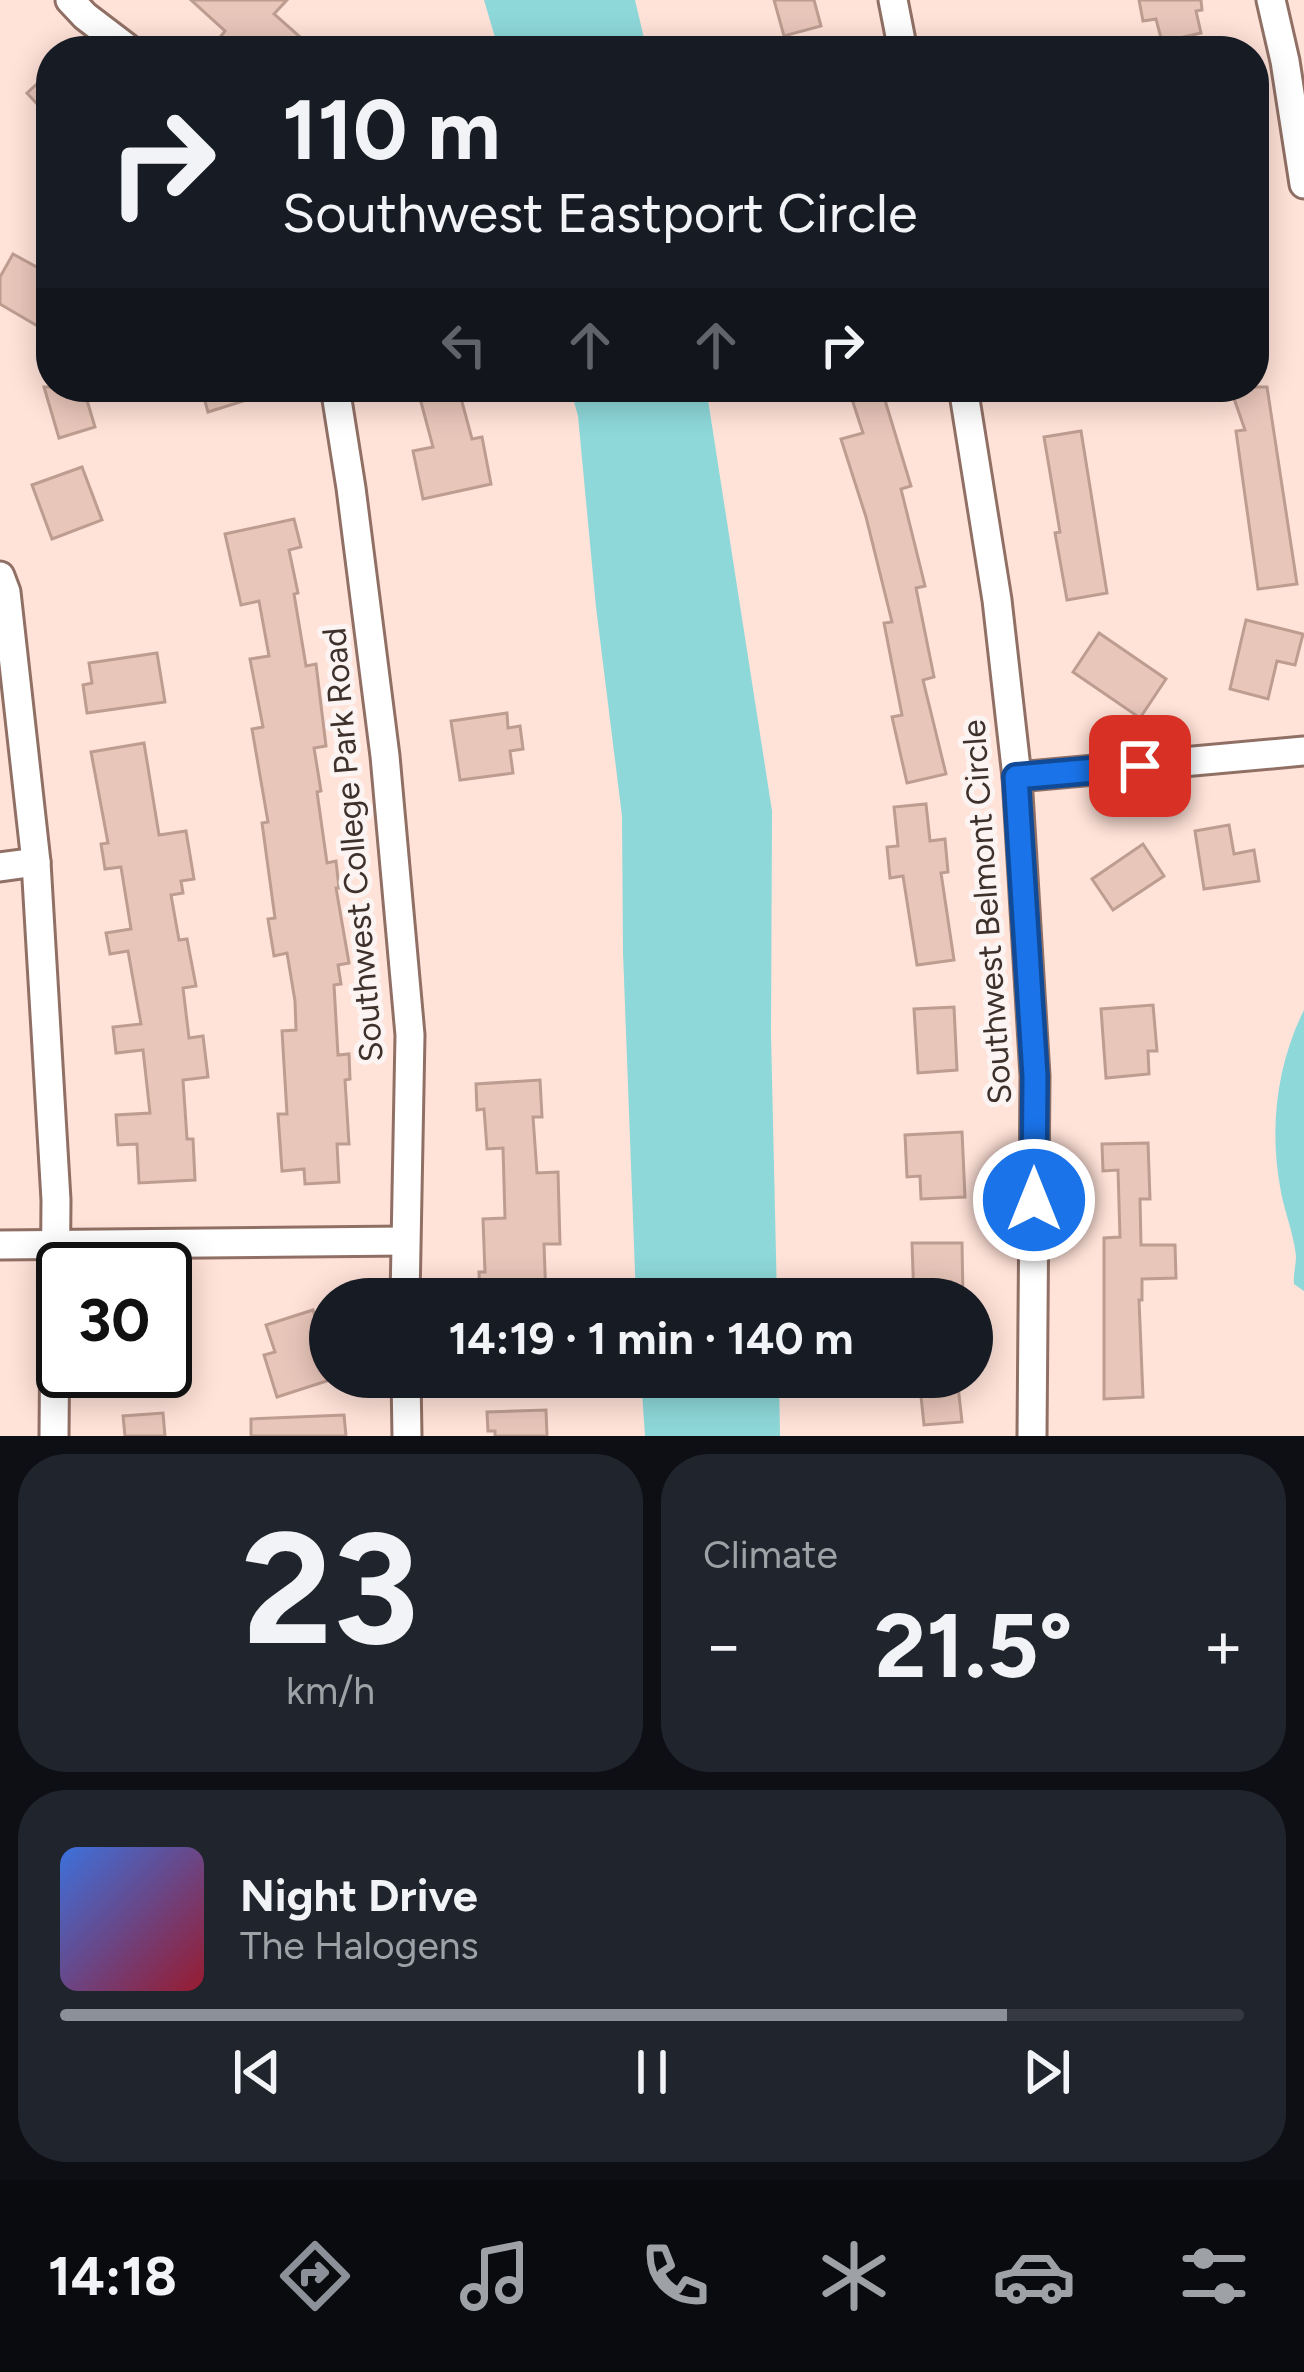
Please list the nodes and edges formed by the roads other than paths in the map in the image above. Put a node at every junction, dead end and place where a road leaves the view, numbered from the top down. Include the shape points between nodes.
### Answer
1 (70, 0) edge
2 (893, 0) edge
3 (1271, 0) edge
4 (111, 36) edge
5 (900, 36) edge
6 (1294, 59) edge
7 (1304, 184) edge
8 (337, 402) edge
9 (965, 402) edge
10 (0, 576) edge
11 (1304, 751) edge
12 (1016, 777) junction
13 (36, 862) junction
14 (0, 868) edge
15 (405, 1241) junction
16 (55, 1242) edge
17 (192, 1244) edge
18 (0, 1245) edge
19 (36, 1246) edge
20 (406, 1278) edge
21 (54, 1398) edge
22 (406, 1398) edge
23 (54, 1436) edge
24 (406, 1436) edge
25 (1032, 1436) edge

1 - 4 street
2 - 5 street
3 - 6 street
6 - 7 street
8 - 15 street, Southwest College Park Road via 386,756 410,1035
9 - 12 street, Southwest Belmont Circle
10 - 13 street
11 - 12 street
12 - 25 street, Southwest Belmont Circle via 1035,1076
13 - 14 street
13 - 16 street
15 - 17 street
15 - 20 street, Southwest College Park Road
18 - 19 street
21 - 23 street
22 - 24 street

